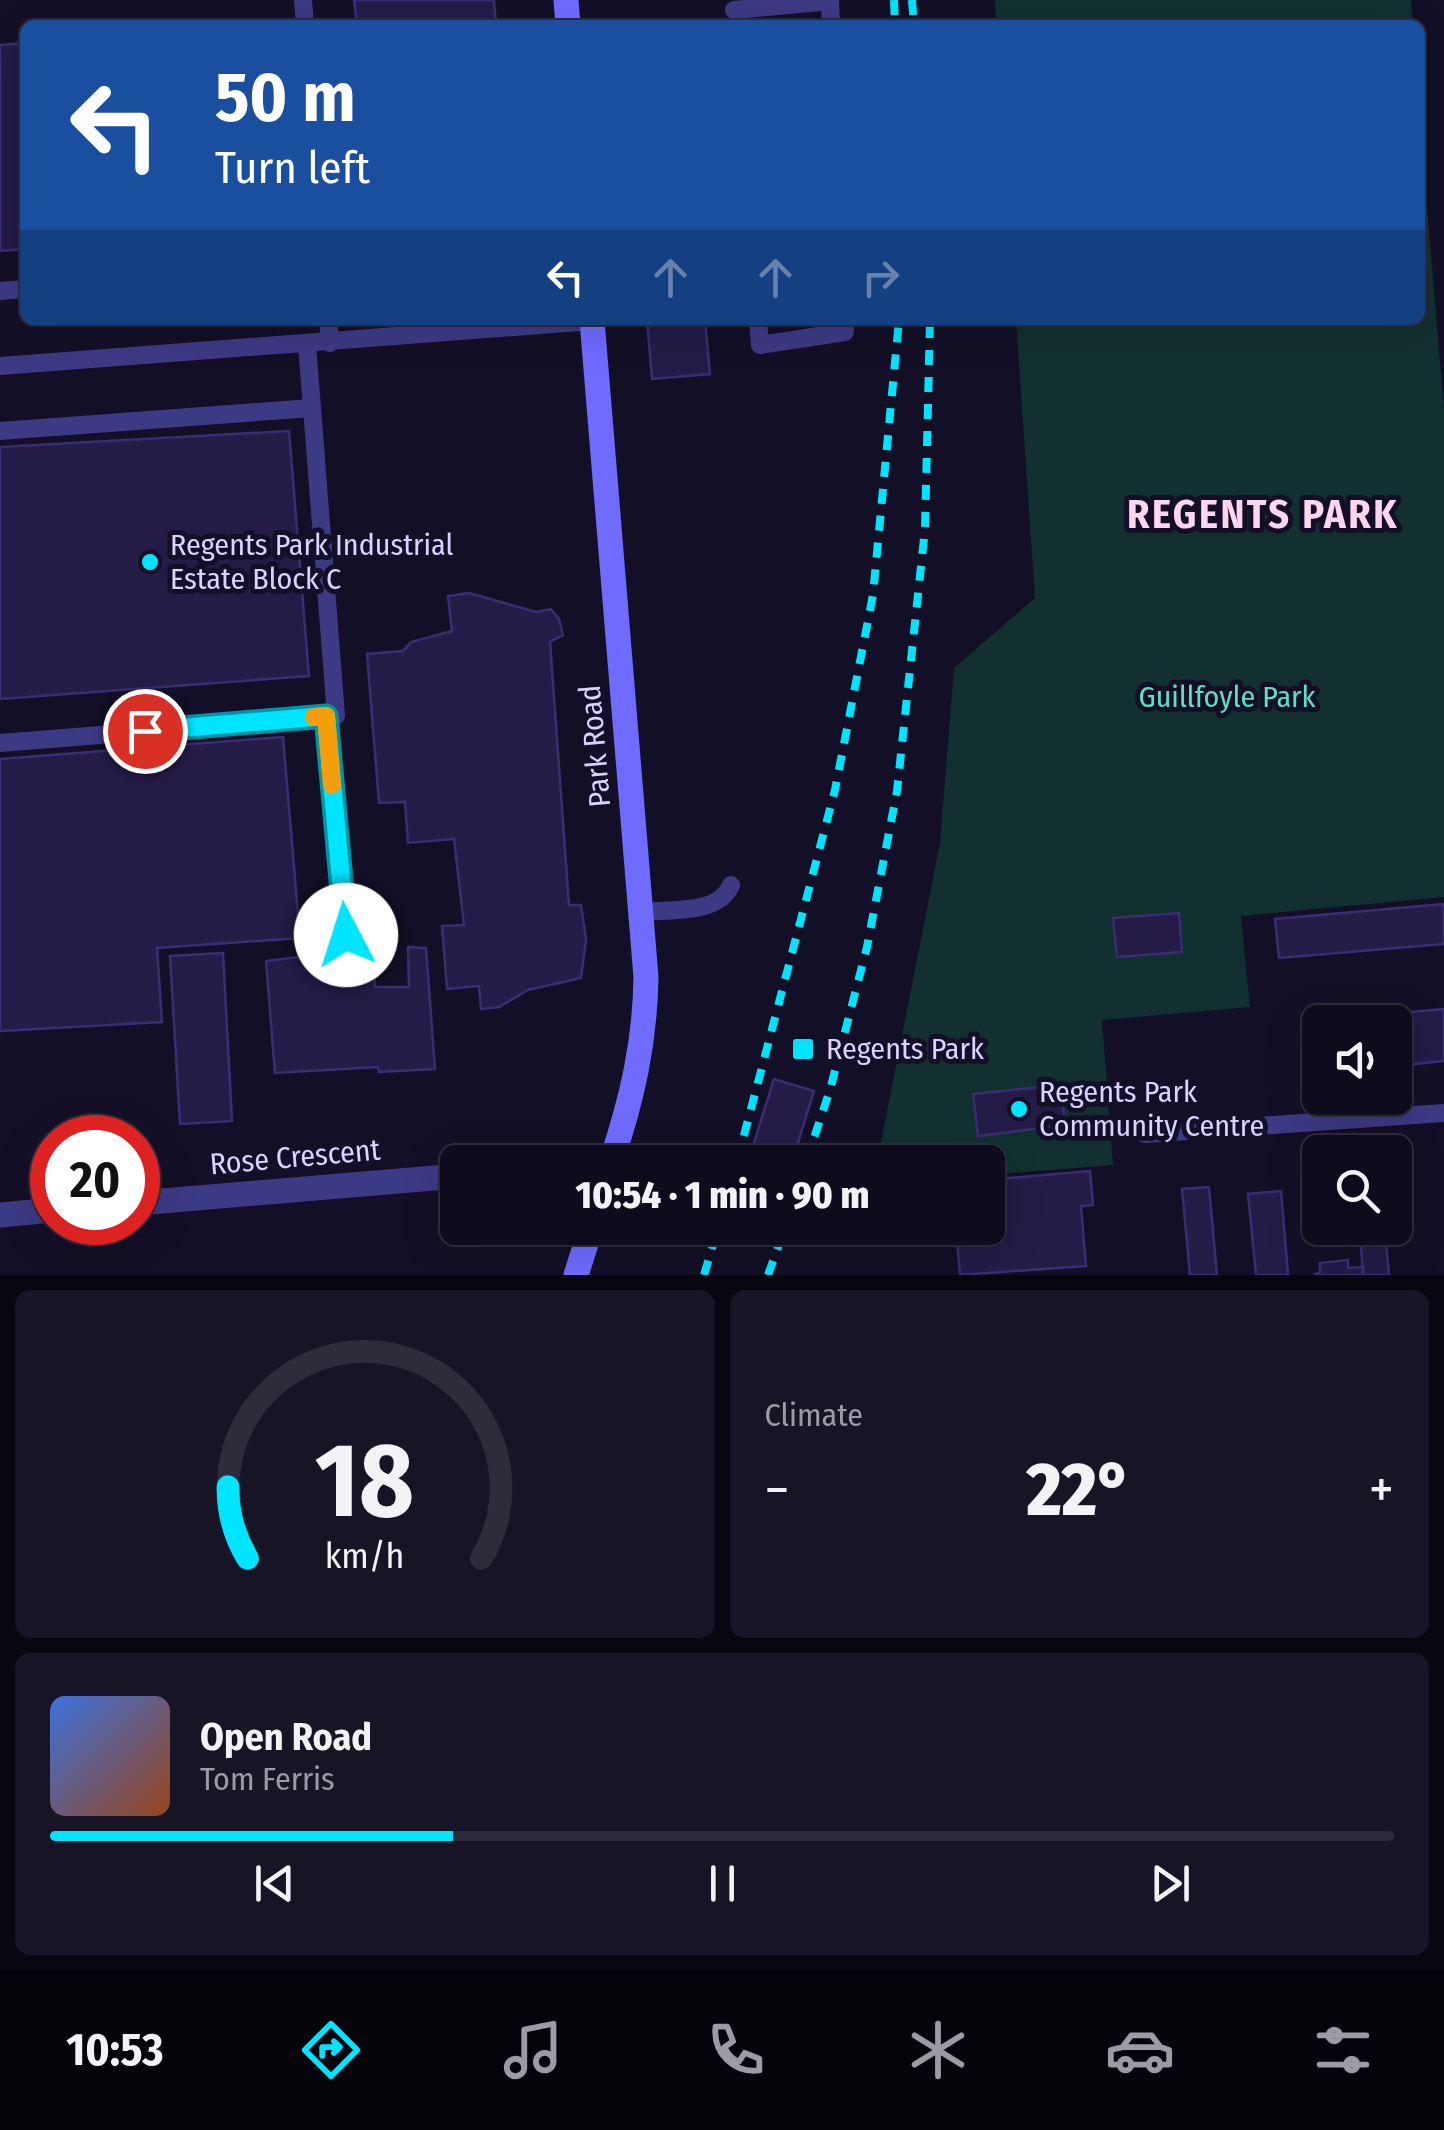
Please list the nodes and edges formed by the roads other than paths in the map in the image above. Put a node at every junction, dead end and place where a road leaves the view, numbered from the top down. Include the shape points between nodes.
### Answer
1 (734, 12) edge
2 (831, 20) edge
3 (328, 325) edge
4 (542, 325) edge
5 (592, 325) edge
6 (758, 325) edge
7 (845, 325) edge
8 (330, 342) junction
9 (307, 344) junction
10 (0, 366) edge
11 (312, 408) junction
12 (0, 432) edge
13 (326, 716) junction
14 (0, 743) edge
15 (731, 885) dead end
16 (642, 912) junction
17 (346, 935) dead end
18 (1444, 1113) edge
19 (1145, 1134) dead end
20 (616, 1145) edge
21 (440, 1178) edge
22 (160, 1201) edge
23 (30, 1212) edge
24 (0, 1214) edge
25 (585, 1245) edge
26 (576, 1275) edge

1 - 2 lane via 830,1
3 - 8 lane
4 - 8 lane
5 - 16 main road, Park Road
6 - 7 lane via 760,345 845,332
8 - 9 lane
9 - 10 lane
9 - 11 lane
11 - 12 lane
11 - 13 lane via 336,716
13 - 14 lane
13 - 17 lane
15 - 16 lane via 713,904
16 - 20 main road, Park Road via 646,1018
18 - 19 lane
21 - 22 street, Rose Crescent
23 - 24 street
25 - 26 main road

